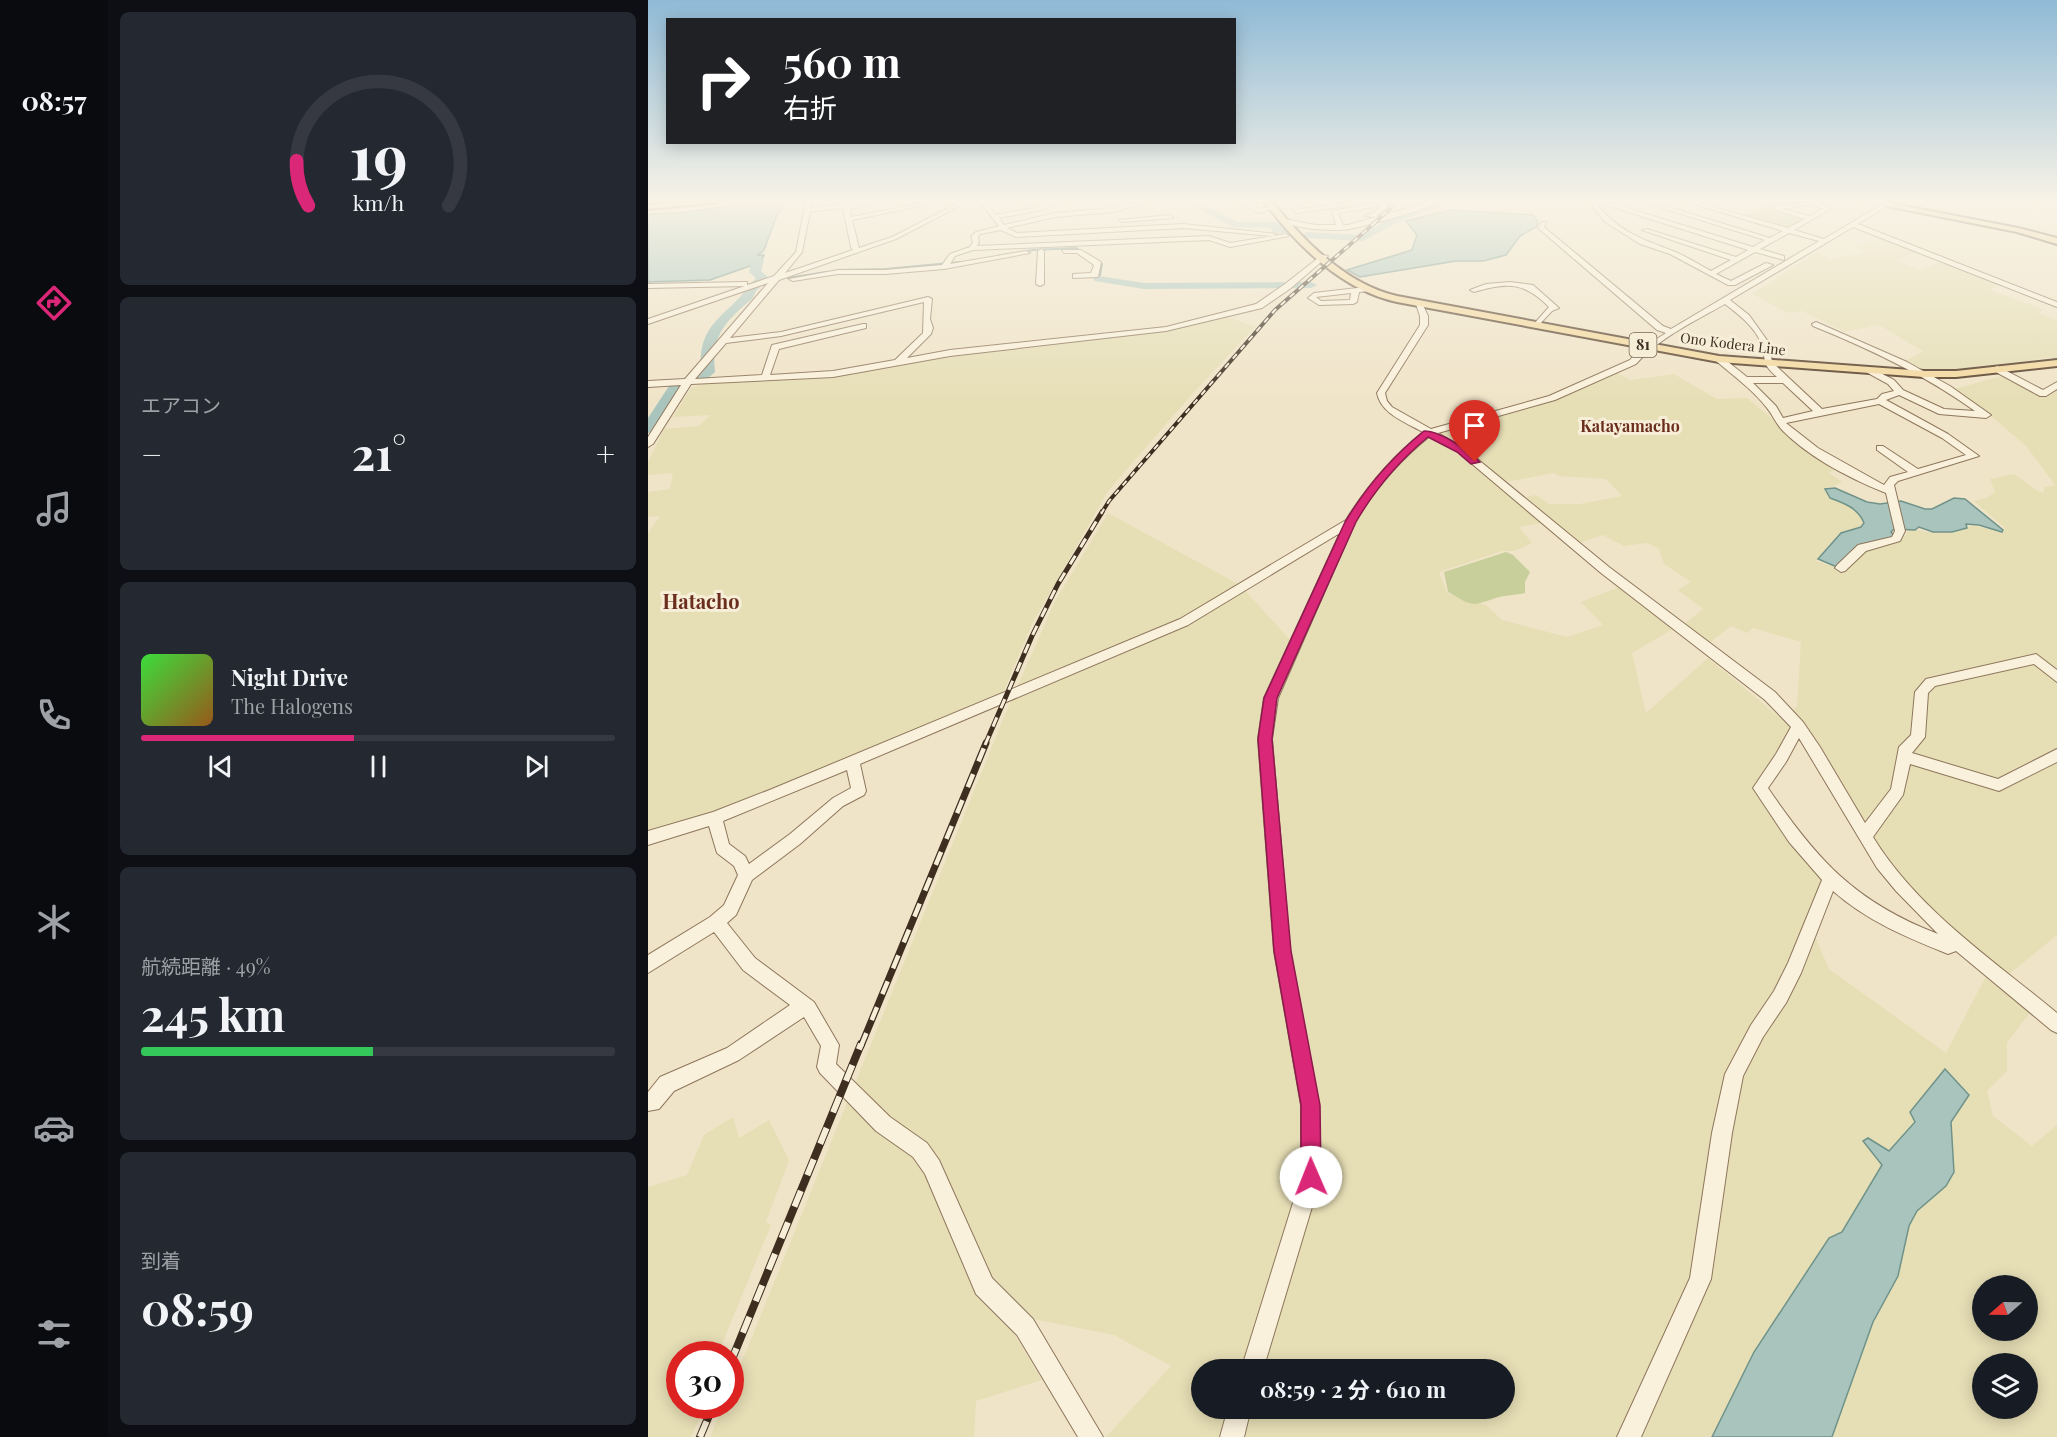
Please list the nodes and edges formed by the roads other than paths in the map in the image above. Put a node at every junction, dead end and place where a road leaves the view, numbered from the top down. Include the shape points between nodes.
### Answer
1 (786, 267) edge
2 (809, 267) edge
3 (927, 267) edge
4 (1041, 267) edge
5 (1097, 267) edge
6 (1310, 267) edge
7 (1338, 267) edge
8 (1588, 267) edge
9 (1697, 267) edge
10 (1723, 267) edge
11 (1763, 267) edge
12 (1781, 267) edge
13 (1961, 267) edge
14 (1710, 274) junction
15 (1076, 276) dead end
16 (776, 278) junction
17 (758, 284) junction
18 (1040, 284) dead end
19 (648, 286) edge
20 (1366, 289) junction
21 (1474, 290) dead end
22 (1355, 291) junction
23 (2057, 298) edge
24 (1725, 300) junction
25 (2047, 301) junction
26 (1418, 303) junction
27 (2057, 305) edge
28 (648, 322) edge
29 (1816, 324) dead end
30 (1537, 325) junction
31 (863, 326) dead end
32 (1672, 332) junction
33 (722, 341) junction
34 (1650, 347) junction
35 (1719, 359) junction
36 (898, 362) junction
37 (1768, 363) junction
38 (2057, 363) edge
39 (1997, 369) junction
40 (1869, 370) junction
41 (1924, 374) junction
42 (765, 378) junction
43 (1744, 380) junction
44 (1783, 380) junction
45 (687, 383) junction
46 (648, 384) edge
47 (2057, 385) edge
48 (1900, 392) junction
49 (1880, 401) junction
50 (1820, 412) junction
51 (1780, 422) junction
52 (1428, 433) junction
53 (649, 438) edge
54 (1880, 448) dead end
55 (1917, 473) junction
56 (1891, 494) junction
57 (1350, 522) junction
58 (1841, 568) dead end
59 (2057, 677) edge
60 (1798, 726) junction
61 (2057, 755) edge
62 (1905, 756) junction
63 (852, 760) junction
64 (715, 818) junction
65 (1865, 836) junction
66 (648, 838) edge
67 (746, 874) junction
68 (1832, 880) junction
69 (716, 922) junction
70 (1958, 942) junction
71 (648, 965) edge
72 (805, 1005) junction
73 (2057, 1024) edge
74 (648, 1102) edge
75 (1255, 1359) edge
76 (1237, 1419) edge
77 (1091, 1437) edge
78 (1232, 1437) edge
79 (1629, 1437) edge

1 - 16 street
2 - 16 street
3 - 16 street
4 - 18 street
5 - 15 street via 1094,275
6 - 36 street via 1258,306 1166,329
7 - 20 main road, Ono Kodera Line / 81
8 - 32 street via 1660,328
9 - 14 street
10 - 14 street
11 - 14 street via 1732,283
12 - 24 street
13 - 25 street
16 - 17 street
16 - 33 street
17 - 19 street
17 - 28 street
20 - 22 street
20 - 26 main road, Ono Kodera Line / 81
21 - 30 street via 1481,286 1530,286 1555,308 1549,309
22 - 22 street via 1314,295 1312,298 1319,303 1353,302
23 - 25 street
24 - 32 street
24 - 37 street via 1746,317 1765,343
25 - 27 street
26 - 30 main road, Ono Kodera Line / 81
26 - 52 street via 1425,316 1424,325 1381,393 1389,409
29 - 41 street
30 - 34 main road, Ono Kodera Line / 81
31 - 42 street via 775,347
32 - 34 street
33 - 36 street via 781,334 928,299 927,334
33 - 45 street
34 - 35 main road, Ono Kodera Line / 81
34 - 52 street via 1633,362 1552,398
35 - 37 main road, Ono Kodera Line / 81
35 - 43 street
36 - 42 street via 833,374
37 - 40 main road, Ono Kodera Line / 81
37 - 44 street
38 - 39 main road, Ono Kodera Line / 81
39 - 41 main road, Ono Kodera Line / 81
39 - 47 street via 2043,394
40 - 41 main road, Ono Kodera Line / 81
40 - 48 street
41 - 48 street via 1986,415 1942,412
42 - 45 street
43 - 44 street
43 - 51 street via 1772,406
44 - 50 street
45 - 46 street
45 - 53 street
48 - 49 street
49 - 50 street
49 - 55 street via 1974,456
50 - 51 street
51 - 56 street via 1839,466
52 - 57 street via 1403,453
52 - 60 street via 1461,450 1605,570 1770,696
54 - 55 street
55 - 56 street via 1894,479 1889,485
56 - 58 street via 1900,531 1896,539 1862,548
57 - 63 street via 1184,622
57 - 75 street via 1271,698 1265,739 1282,951 1310,1105 1311,1177
59 - 62 street via 2036,659 1931,682 1922,692 1918,737 1906,747
60 - 65 street
60 - 68 street via 1760,788
61 - 62 street via 1999,784
62 - 65 street via 1898,791
63 - 64 street
63 - 67 street via 859,791 838,802
64 - 66 street
64 - 67 street via 722,848 740,861
65 - 70 street via 1904,891
67 - 69 street via 730,910
68 - 70 street via 1866,908 1895,924 1948,946
68 - 79 street via 1780,998 1734,1074 1700,1279
69 - 71 street
69 - 72 street via 749,964
70 - 73 street
72 - 74 street via 733,1054 667,1084
72 - 77 street via 830,1046 826,1067 883,1124 920,1150 932,1167 984,1286 1025,1327
76 - 78 street

